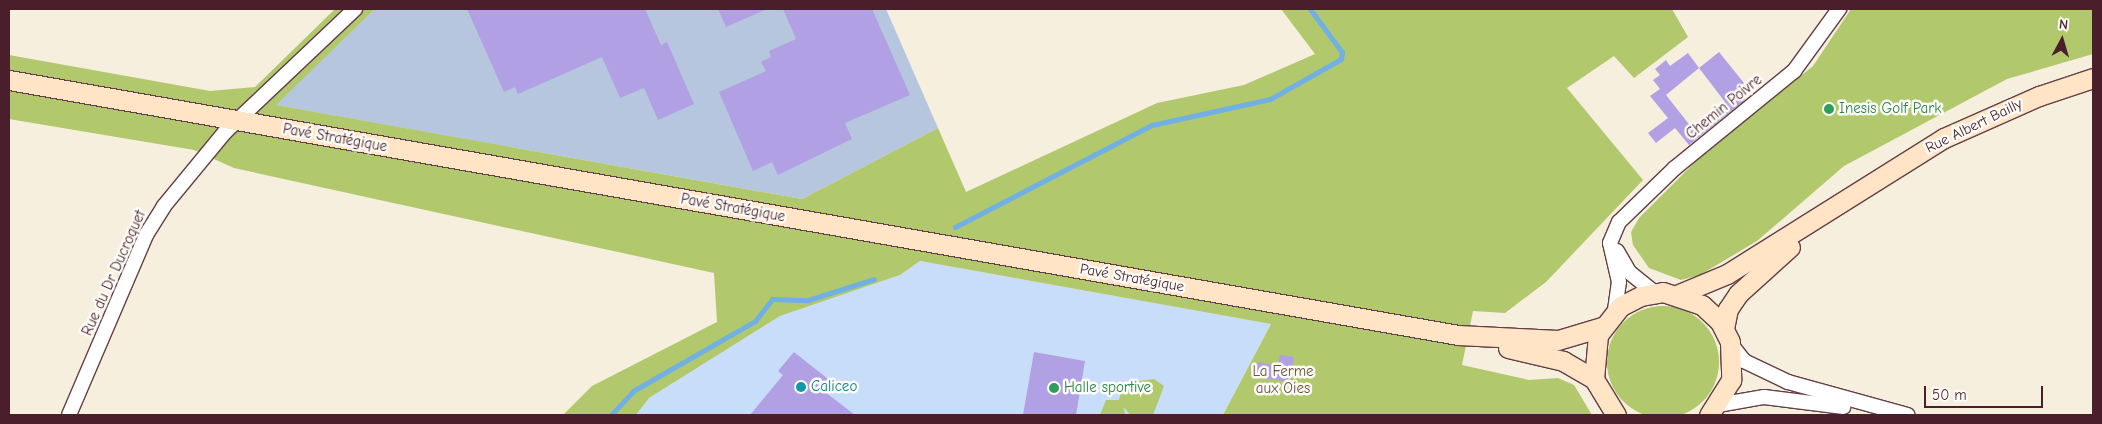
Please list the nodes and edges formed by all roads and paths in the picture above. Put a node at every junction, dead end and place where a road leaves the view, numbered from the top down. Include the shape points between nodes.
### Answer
1 (355, 9) edge
2 (1839, 9) edge
3 (2093, 78) edge
4 (9, 80) edge
5 (231, 126) junction
6 (1862, 190) junction
7 (1619, 222) junction
8 (1655, 293) junction
9 (1679, 294) junction
10 (1616, 310) junction
11 (1602, 327) junction
12 (1458, 335) junction
13 (1727, 336) junction
14 (1594, 379) junction
15 (1713, 410) edge
16 (1610, 412) edge
17 (69, 415) edge
18 (1904, 415) edge
19 (1908, 415) edge

1 - 5 street, Rue du Dr Ducroquet
2 - 7 street, Chemin Poivre via 1794,71 1675,168
3 - 6 main road, Rue Albert Bailly via 1975,122
4 - 5 main road, Pavé Stratégique
5 - 12 main road, Pavé Stratégique
5 - 17 street, Rue du Dr Ducroquet via 150,228
6 - 9 main road, Rue Albert Bailly via 1706,286
6 - 13 main road, Rue Albert Bailly via 1752,279 1730,304
7 - 8 street via 1614,237 1622,261
7 - 10 street, Chemin Poivre via 1610,243 1619,282
8 - 9 main road
8 - 10 main road via 1634,298
9 - 13 main road via 1702,304
10 - 11 main road
11 - 12 main road, Pavé Stratégique via 1558,340
11 - 14 main road via 1593,352
12 - 14 main road, Pavé Stratégique via 1564,361
13 - 15 main road, Rue Albert Bailly via 1731,380
13 - 19 street via 1744,361 1788,382
14 - 16 main road
15 - 18 street via 1764,397

